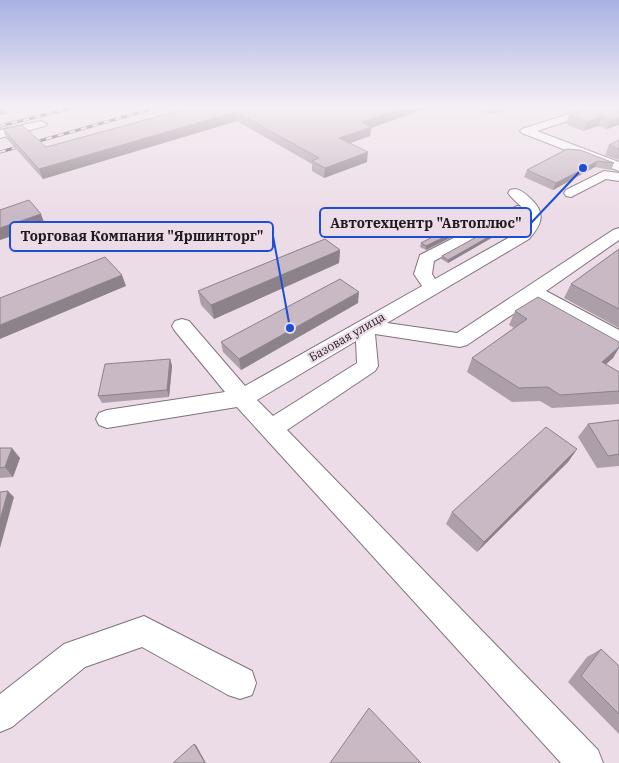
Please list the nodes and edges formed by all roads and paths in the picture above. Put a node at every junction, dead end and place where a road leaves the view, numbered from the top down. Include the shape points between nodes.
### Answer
1 (556, 143) edge
2 (619, 167) edge
3 (619, 177) edge
4 (571, 193) dead end
5 (619, 233) edge
6 (432, 288) junction
7 (533, 292) junction
8 (182, 326) dead end
9 (365, 326) junction
10 (619, 339) edge
11 (242, 398) junction
12 (107, 419) dead end
13 (271, 429) junction
14 (240, 683) dead end
15 (0, 715) edge
16 (585, 763) edge

1 - 2 street
3 - 4 street via 604,175
5 - 7 street
6 - 6 street, Базовая улица via 523,236 534,226 535,215 527,202 516,201 426,259 423,274
6 - 9 street, Базовая улица
7 - 9 street via 460,340
7 - 10 street
8 - 11 street
9 - 11 street, Базовая улица
9 - 13 street via 368,366
11 - 12 street, Базовая улица
11 - 13 street
13 - 16 street
14 - 15 street via 144,631 75,654

